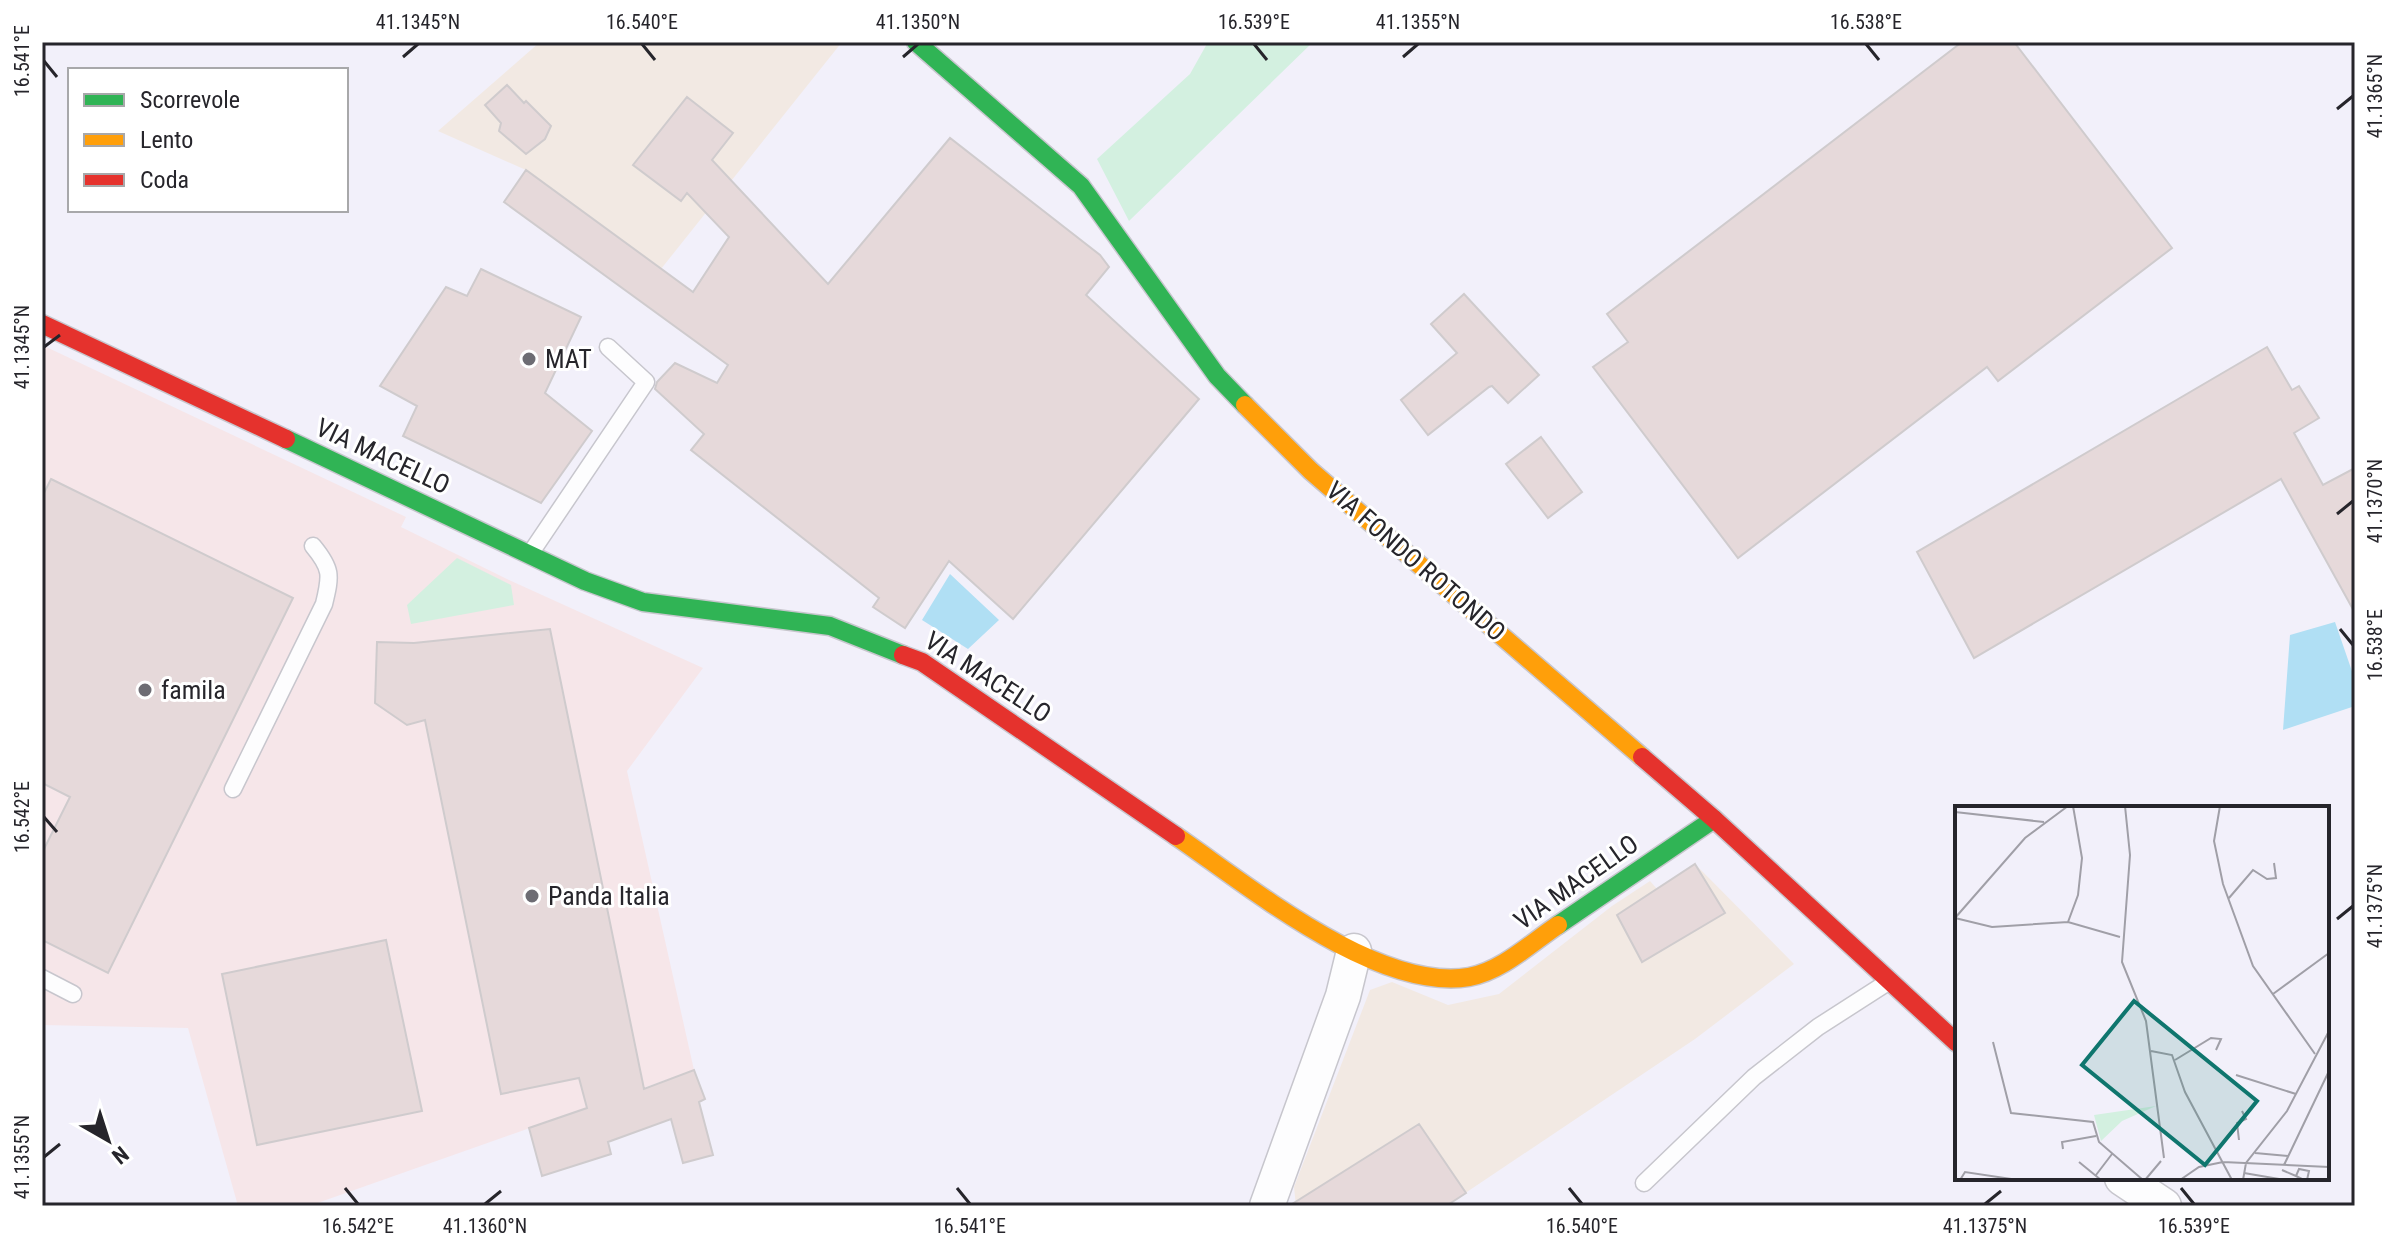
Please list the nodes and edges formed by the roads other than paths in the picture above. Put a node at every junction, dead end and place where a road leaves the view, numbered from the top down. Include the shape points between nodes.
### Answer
1 (916, 42) edge
2 (42, 324) edge
3 (608, 347) dead end
4 (313, 546) dead end
5 (529, 555) junction
6 (233, 789) dead end
7 (1714, 819) junction
8 (1354, 951) junction
9 (42, 978) edge
10 (1890, 981) junction
11 (73, 994) dead end
12 (1955, 1041) edge
13 (2125, 1180) edge
14 (1644, 1183) dead end
15 (1267, 1206) edge
16 (2164, 1206) edge

1 - 7 street, VIA FONDO ROTONDO via 1081,186 1217,376 1311,471
2 - 5 street, VIA MACELLO
3 - 5 lane via 646,382
4 - 6 lane via 331,578 324,604
5 - 8 street, VIA MACELLO via 643,602 830,626 922,662 1313,930
7 - 8 street, VIA MACELLO via 1480,975 1425,977
7 - 10 street, VIA FONDO ROTONDO
8 - 15 street via 1343,996
9 - 11 lane
10 - 12 street, VIA FONDO ROTONDO
10 - 14 lane via 1754,1077
13 - 16 street

